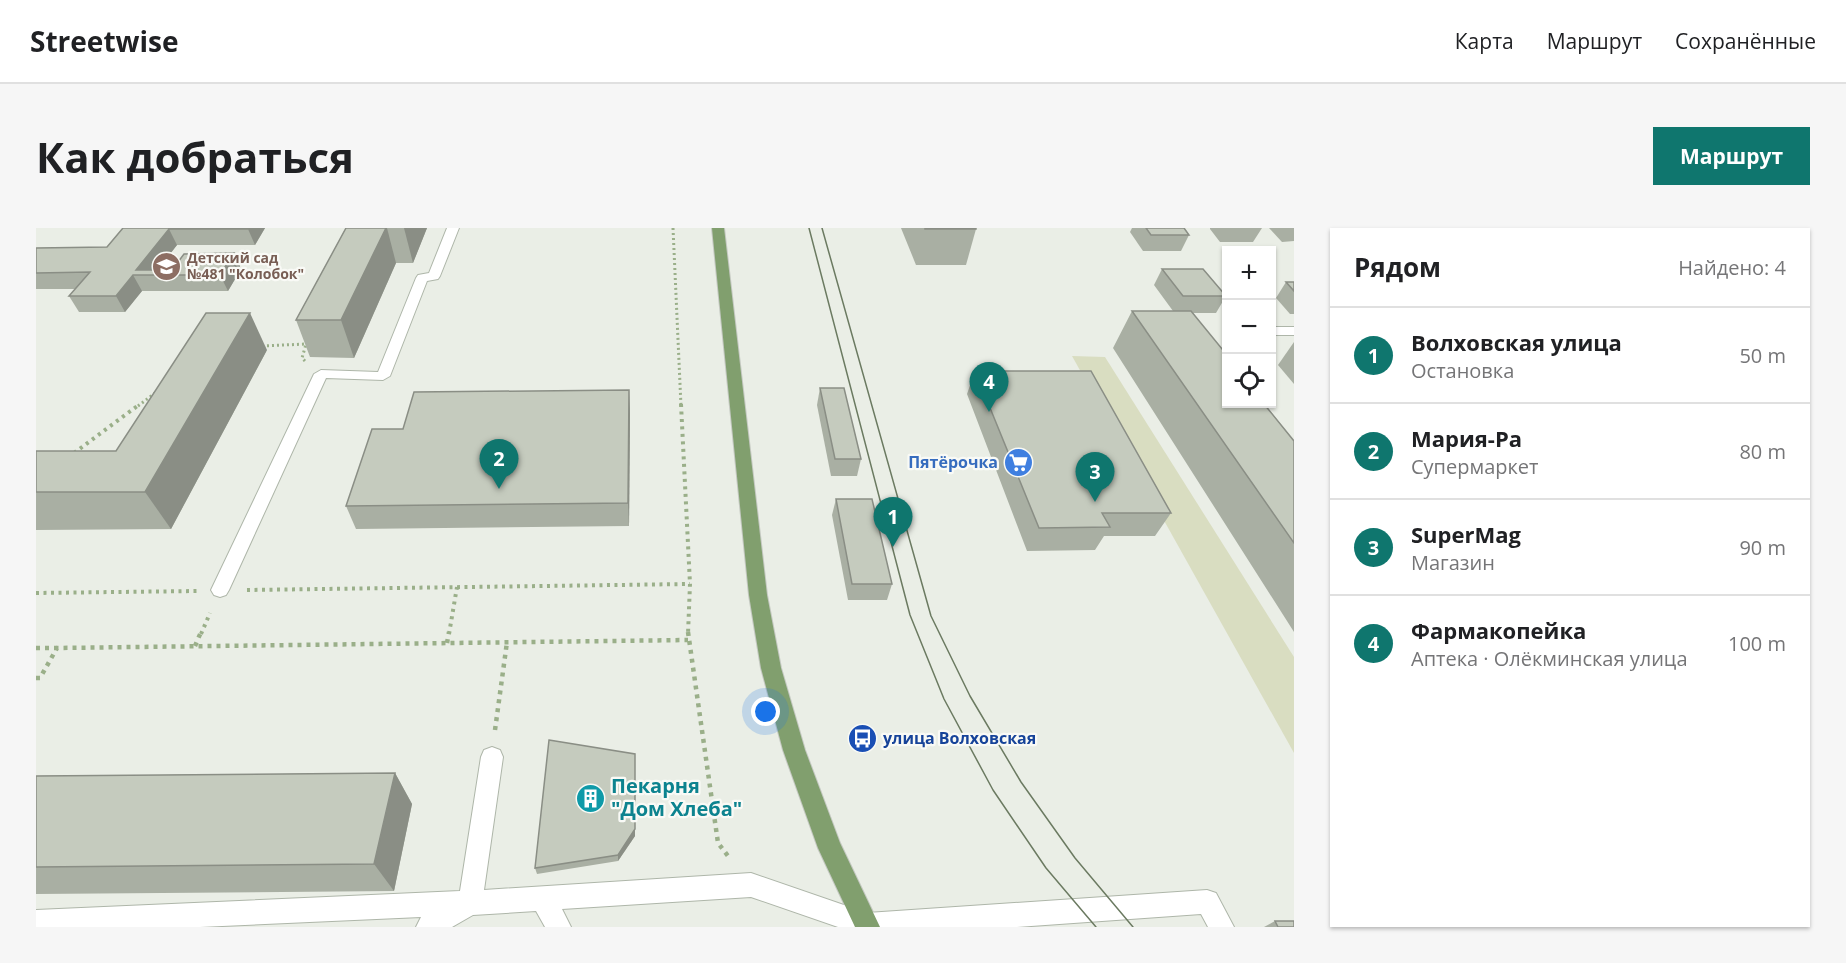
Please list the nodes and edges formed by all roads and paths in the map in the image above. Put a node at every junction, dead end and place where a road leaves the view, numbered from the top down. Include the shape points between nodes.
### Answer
1 (453, 228) edge
2 (673, 228) edge
3 (718, 228) edge
4 (1276, 331) edge
5 (1294, 331) edge
6 (308, 335) edge
7 (306, 345) junction
8 (258, 346) dead end
9 (321, 374) junction
10 (160, 390) edge
11 (71, 456) edge
12 (690, 584) junction
13 (458, 587) junction
14 (220, 590) junction
15 (36, 593) edge
16 (688, 640) junction
17 (507, 642) junction
18 (447, 643) junction
19 (195, 646) junction
20 (36, 648) edge
21 (57, 648) junction
22 (36, 678) edge
23 (492, 757) joint
24 (751, 885) junction
25 (542, 897) junction
26 (470, 903) junction
27 (36, 922) edge
28 (867, 926) edge
29 (428, 927) edge
30 (559, 927) edge
31 (1222, 927) edge

1 - 9 street via 434,276 422,278 383,376
2 - 12 path
3 - 28 main road via 758,596 771,668 794,750 830,848
4 - 5 street
6 - 7 path
7 - 8 path
7 - 9 path via 302,358
9 - 14 street
10 - 11 path
12 - 13 path
12 - 16 path
13 - 14 path
13 - 18 path
14 - 15 path
14 - 19 path
16 - 17 path
16 - 24 path via 718,843
17 - 18 path
17 - 23 path
18 - 19 path
19 - 21 path
20 - 21 path
21 - 22 path via 40,678
23 - 26 street
24 - 25 street
24 - 28 street
25 - 26 street
25 - 30 street
26 - 27 street
26 - 29 street
28 - 31 street via 1207,902

